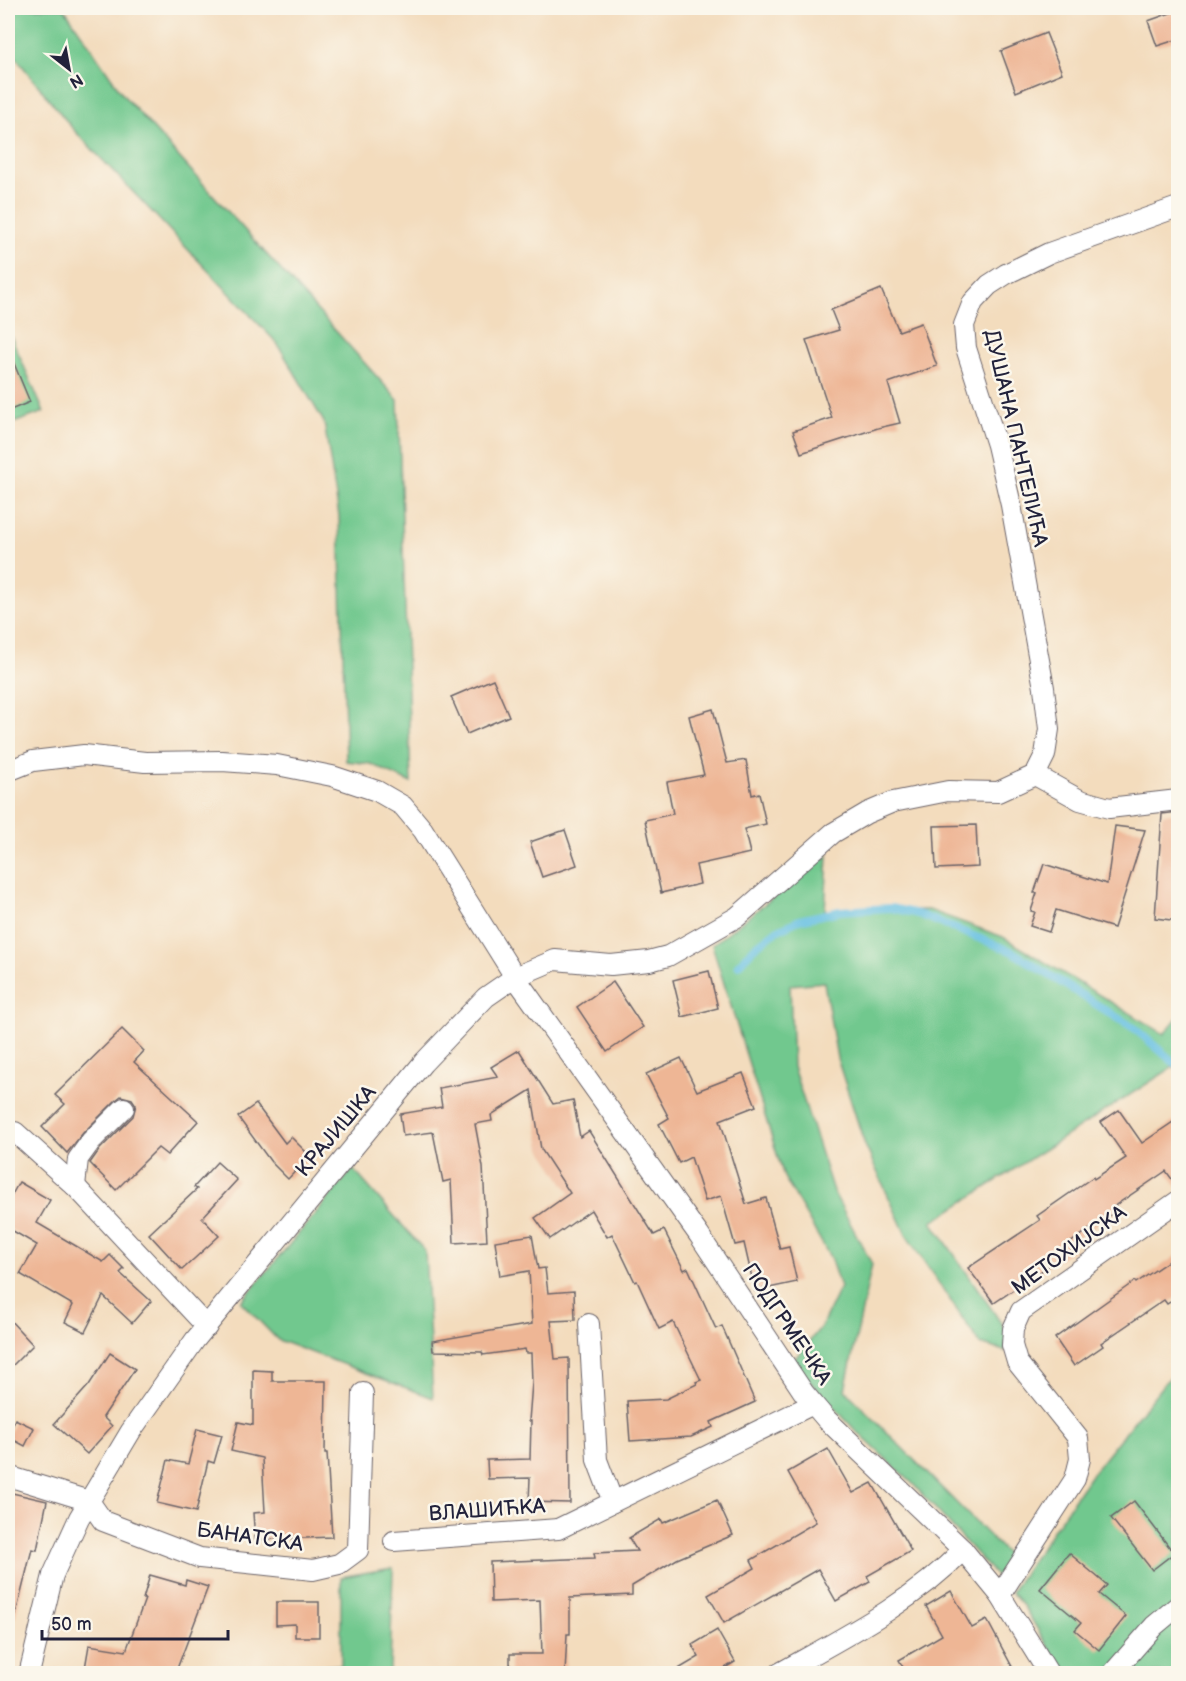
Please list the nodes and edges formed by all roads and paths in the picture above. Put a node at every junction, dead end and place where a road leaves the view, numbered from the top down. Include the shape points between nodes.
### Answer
1 (1179, 207) edge
2 (8, 771) edge
3 (1035, 776) junction
4 (1179, 800) edge
5 (514, 977) junction
6 (124, 1108) dead end
7 (15, 1132) dead end
8 (75, 1186) junction
9 (1179, 1202) edge
10 (589, 1324) dead end
11 (207, 1327) junction
12 (363, 1393) dead end
13 (813, 1404) junction
14 (8, 1476) edge
15 (89, 1501) junction
16 (613, 1502) junction
17 (394, 1541) dead end
18 (963, 1550) junction
19 (1000, 1595) junction
20 (1179, 1606) edge
21 (29, 1674) edge
22 (778, 1674) edge
23 (1049, 1674) edge
24 (1112, 1674) edge

1 - 3 street, ДУШАНА ПАНТЕЛИЋА via 1049,253 1006,274 973,302 964,325 966,348 1011,504 1044,688 1049,729 1045,755
2 - 5 street via 33,761 84,755 145,762 222,761 277,765 332,776 377,791 402,806 423,830
3 - 4 street via 1080,800 1109,808
3 - 5 street via 998,792 948,791 893,802 867,813 833,833 737,917 668,956 611,965 555,960
5 - 11 street, КРАЈИШКА via 486,997 423,1063
5 - 13 street, ПОДГРМЕЧКА via 699,1235
6 - 8 street via 78,1159
7 - 8 street
8 - 11 street
9 - 19 street, МЕТОХИЈСКА via 1021,1311 1012,1329 1017,1362 1077,1438 1080,1459 1075,1479
10 - 16 street via 597,1460
11 - 15 street, КРАЈИШКА via 131,1431
12 - 15 street, БАНАТСКА via 358,1550 339,1564 313,1570 200,1558 103,1521
13 - 16 street, ВЛАШИЋКА
13 - 18 street, ПОДГРМЕЧКА
14 - 15 street
15 - 21 street, КРАЈИШКА via 52,1575
16 - 17 street, ВЛАШИЋКА via 558,1529
18 - 19 street, ПОДГРМЕЧКА
18 - 22 street via 914,1594
19 - 23 street, ПОДГРМЕЧКА
20 - 24 street via 1154,1626

